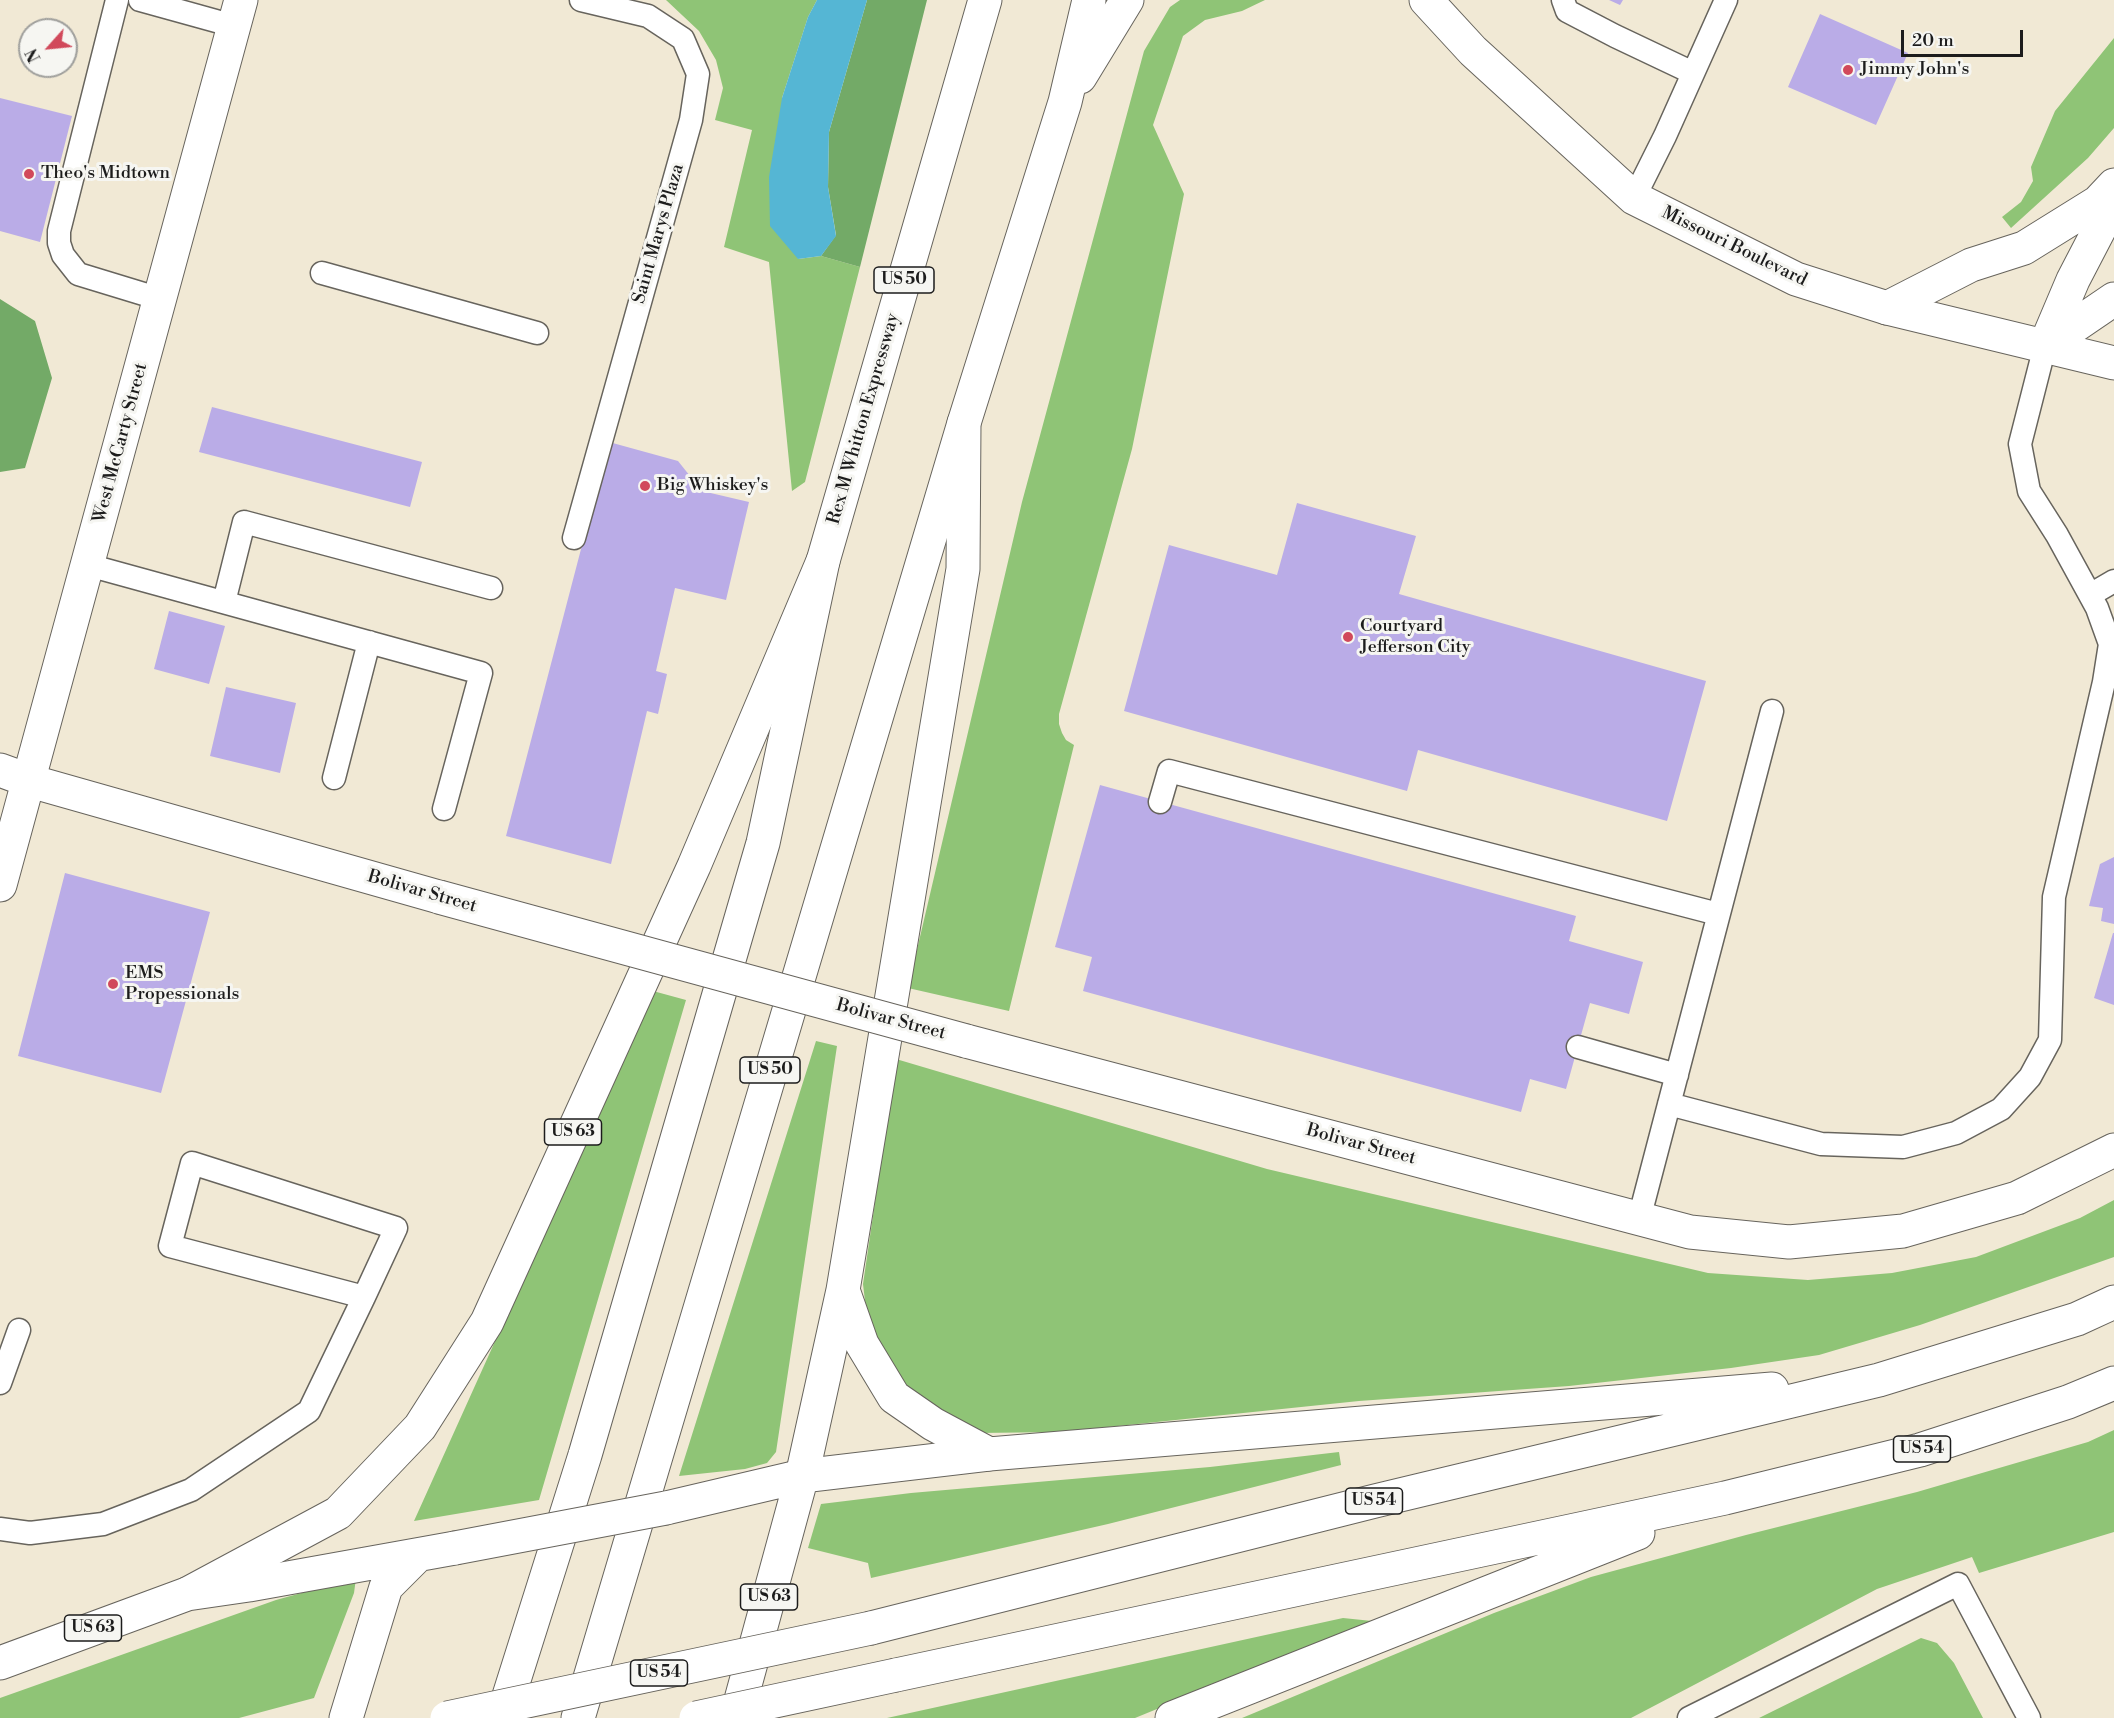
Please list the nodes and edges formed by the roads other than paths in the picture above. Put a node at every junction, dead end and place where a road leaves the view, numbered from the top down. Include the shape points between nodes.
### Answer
1 (117, 0) edge
2 (140, 0) edge
3 (581, 0) edge
4 (985, 0) edge
5 (1089, 0) edge
6 (1127, 0) edge
7 (1426, 0) edge
8 (1563, 0) edge
9 (1726, 0) edge
10 (237, 13) edge
11 (1693, 73) junction
12 (1065, 102) junction
13 (2114, 185) edge
14 (1634, 198) junction
15 (2114, 201) edge
16 (322, 273) dead end
17 (160, 299) junction
18 (2114, 299) edge
19 (1887, 308) junction
20 (537, 333) dead end
21 (2045, 346) junction
22 (2114, 363) edge
23 (964, 423) junction
24 (574, 538) dead end
25 (824, 561) junction
26 (88, 565) junction
27 (2114, 582) edge
28 (491, 588) dead end
29 (2090, 595) junction
30 (224, 602) junction
31 (369, 642) junction
32 (1773, 711) dead end
33 (15, 775) edge
34 (334, 778) dead end
35 (1160, 802) dead end
36 (444, 808) dead end
37 (0, 885) edge
38 (1718, 914) junction
39 (1578, 1047) dead end
40 (1677, 1075) junction
41 (1669, 1104) junction
42 (2114, 1149) edge
43 (1639, 1219) junction
44 (843, 1290) junction
45 (364, 1297) junction
46 (2114, 1302) edge
47 (19, 1330) dead end
48 (1879, 1380) junction
49 (0, 1383) edge
50 (2114, 1383) edge
51 (989, 1454) junction
52 (802, 1476) junction
53 (1725, 1498) junction
54 (0, 1529) edge
55 (418, 1555) junction
56 (187, 1594) junction
57 (0, 1663) edge
58 (346, 1718) edge
59 (447, 1718) edge
60 (502, 1718) edge
61 (578, 1718) edge
62 (696, 1718) edge
63 (736, 1718) edge
64 (1172, 1718) edge
65 (1689, 1718) edge
66 (2029, 1718) edge

1 - 17 lane via 59,243 78,274
2 - 10 lane
3 - 24 lane, Saint Marys Plaza via 648,16 683,39 698,74 691,120
4 - 25 main road, Rex M Whitton Expressway / US 50
5 - 12 main road, US 50
6 - 12 main road
7 - 14 main road, Missouri Boulevard via 1473,51
8 - 11 lane via 1567,12
9 - 11 lane
10 - 17 main road, West McCarty Street
11 - 14 lane
12 - 23 main road, US 50
13 - 19 main road via 2098,202 2024,248 1971,265
14 - 19 main road, Missouri Boulevard via 1796,279
15 - 21 main road via 2073,280
16 - 20 lane
17 - 26 main road, West McCarty Street
18 - 21 main road
19 - 21 main road, Missouri Boulevard
21 - 22 main road, Missouri Boulevard
21 - 29 lane via 2020,444 2029,490
23 - 44 main road, US 63 via 963,569
23 - 61 main road, US 50
25 - 56 main road, US 63 via 694,867 487,1322 420,1427 338,1512
25 - 60 main road, US 50 via 763,843 585,1455
26 - 30 lane
26 - 33 main road, West McCarty Street
27 - 29 lane
28 - 30 lane via 244,522
29 - 41 lane via 2110,644 2054,897 2050,1040 2031,1077 1992,1114 1956,1133 1903,1147 1821,1144
30 - 31 lane
31 - 34 lane
31 - 36 lane via 481,673
32 - 38 lane
33 - 37 main road, West McCarty Street
33 - 43 main road, Bolivar Street, bridge via 439,897
35 - 38 lane via 1169,771
38 - 40 lane
39 - 40 lane
40 - 41 lane
41 - 43 lane
42 - 43 main road, Bolivar Street via 2017,1198 1903,1231 1788,1242 1690,1232
44 - 51 main road via 862,1344 894,1397 933,1424
44 - 52 main road, US 63
45 - 45 lane via 396,1228 192,1163 170,1246
45 - 54 lane via 309,1411 191,1490 103,1524 30,1533
46 - 48 main road, US 54 via 2078,1319
47 - 49 lane
48 - 51 main road
48 - 59 main road, US 54, bridge via 871,1628
50 - 53 main road, US 54 via 1920,1450
51 - 52 main road
52 - 55 main road, bridge via 666,1508
52 - 63 main road, US 63
53 - 62 main road, US 54, bridge
53 - 64 main road
55 - 56 main road
55 - 58 main road via 386,1587
56 - 57 main road, US 63
65 - 66 lane via 1958,1584

